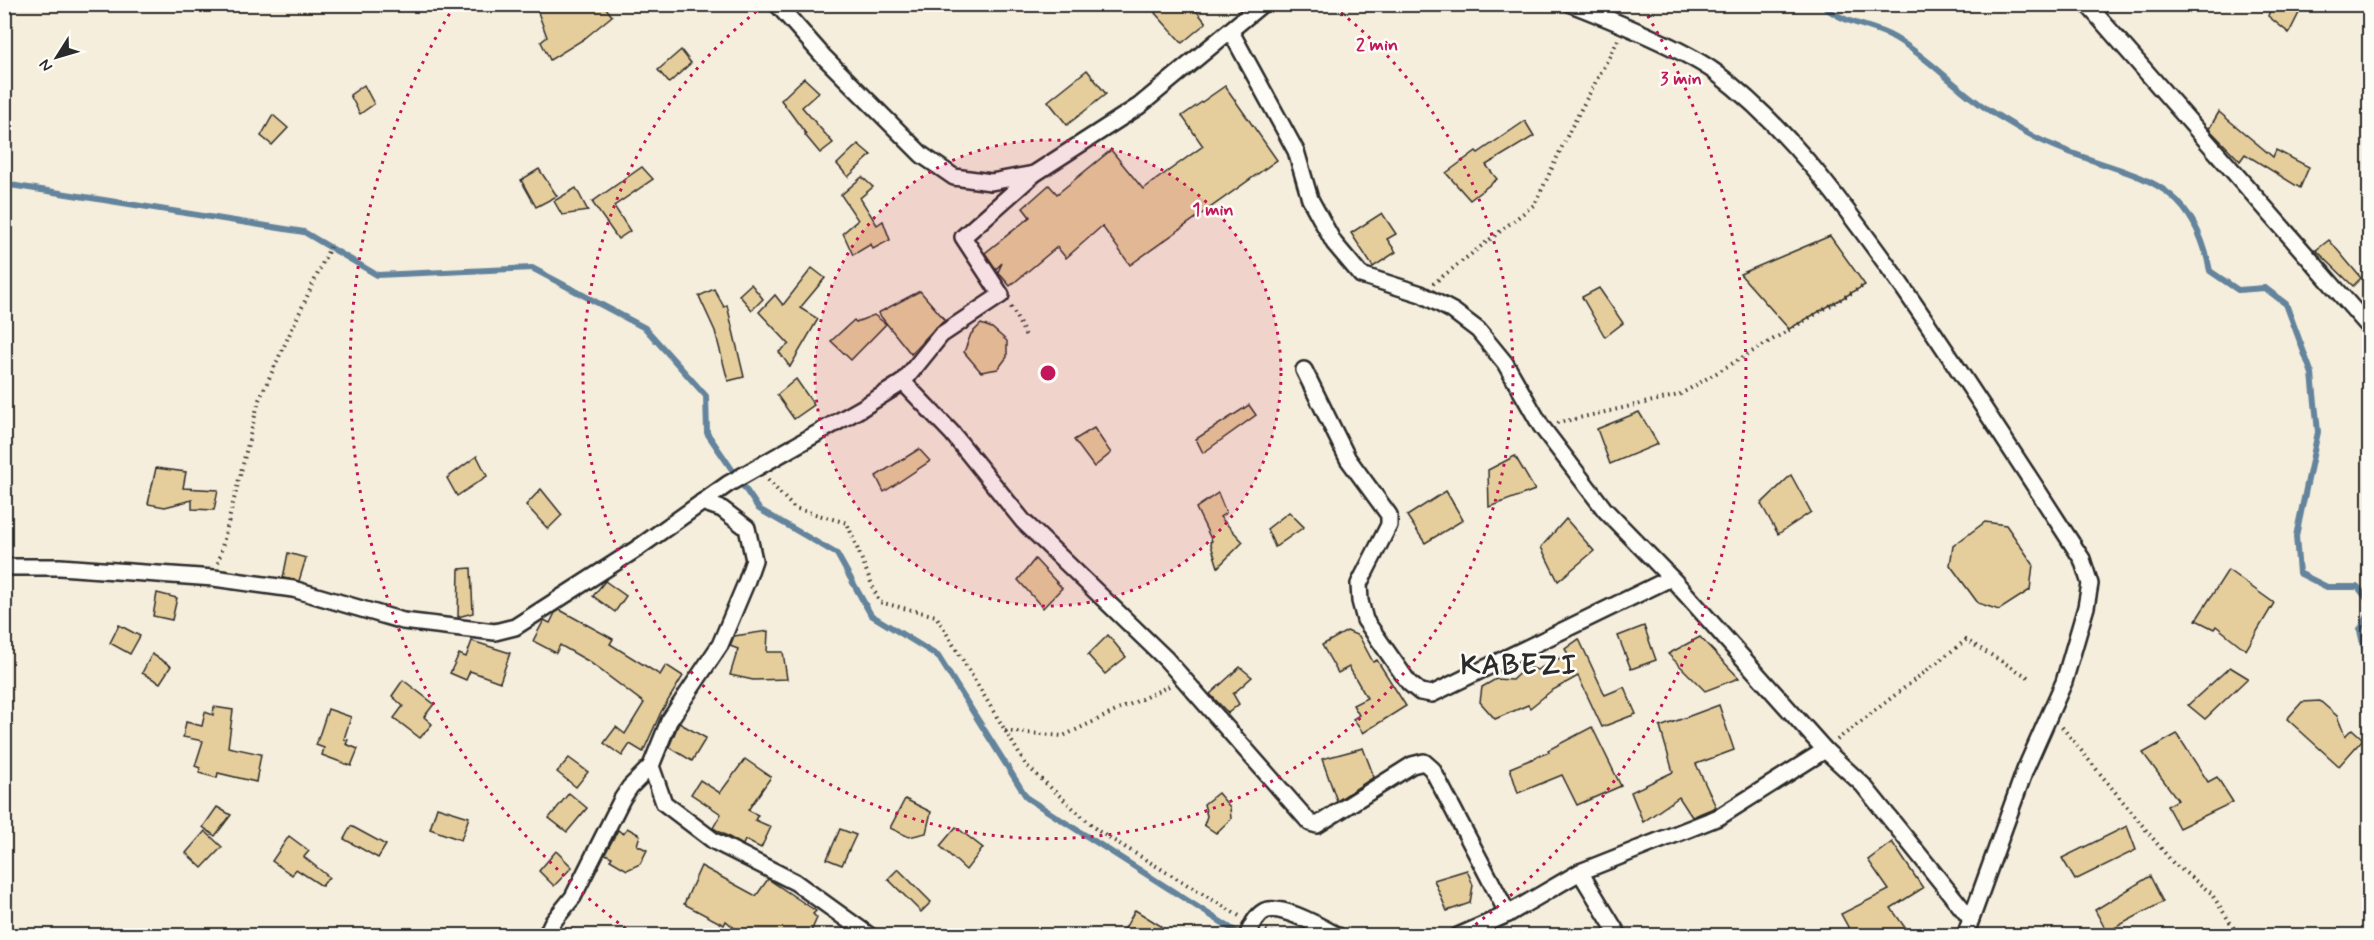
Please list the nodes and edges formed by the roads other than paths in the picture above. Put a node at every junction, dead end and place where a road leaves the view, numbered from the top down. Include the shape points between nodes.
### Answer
1 (777, 4) edge
2 (1262, 4) edge
3 (1571, 4) edge
4 (2087, 4) edge
5 (1231, 32) junction
6 (1034, 174) junction
7 (2370, 328) edge
8 (1304, 370) dead end
9 (903, 382) junction
10 (702, 502) junction
11 (4, 567) edge
12 (1671, 578) junction
13 (1825, 750) junction
14 (651, 766) junction
15 (1580, 872) junction
16 (1508, 914) junction
17 (1970, 918) junction
18 (1250, 930) edge
19 (546, 936) edge
20 (870, 936) edge
21 (1338, 936) edge
22 (1458, 936) edge
23 (1619, 936) edge
24 (1965, 936) edge

1 - 6 street via 922,155 954,177 991,182
2 - 5 street
3 - 17 street via 1713,71 1757,108 1834,193 1935,333 2082,559 2090,584 2064,682 2025,770
4 - 7 street
5 - 6 street via 1140,106
5 - 12 street via 1296,151 1310,199 1334,243 1361,275 1421,294 1478,330 1505,363 1541,426 1605,510
6 - 9 street via 963,237 1001,295 941,335
8 - 12 street via 1348,459 1389,515 1389,525 1359,584 1360,601 1365,620 1409,683 1420,692 1432,694
9 - 10 street
9 - 16 street via 952,433 1023,521 1166,659 1310,823 1317,825 1412,765 1429,764
10 - 11 street via 548,607 515,627 495,632 403,621 293,589 214,578
10 - 14 street via 722,509 747,528 754,560 720,645 669,721
12 - 13 street
13 - 15 street via 1719,817
13 - 17 street via 1863,785
14 - 19 street via 622,799 573,897
14 - 20 street via 664,803 714,841 795,882
15 - 16 street
15 - 23 street
16 - 22 street
17 - 24 street
18 - 21 street via 1260,915 1269,910 1296,915

